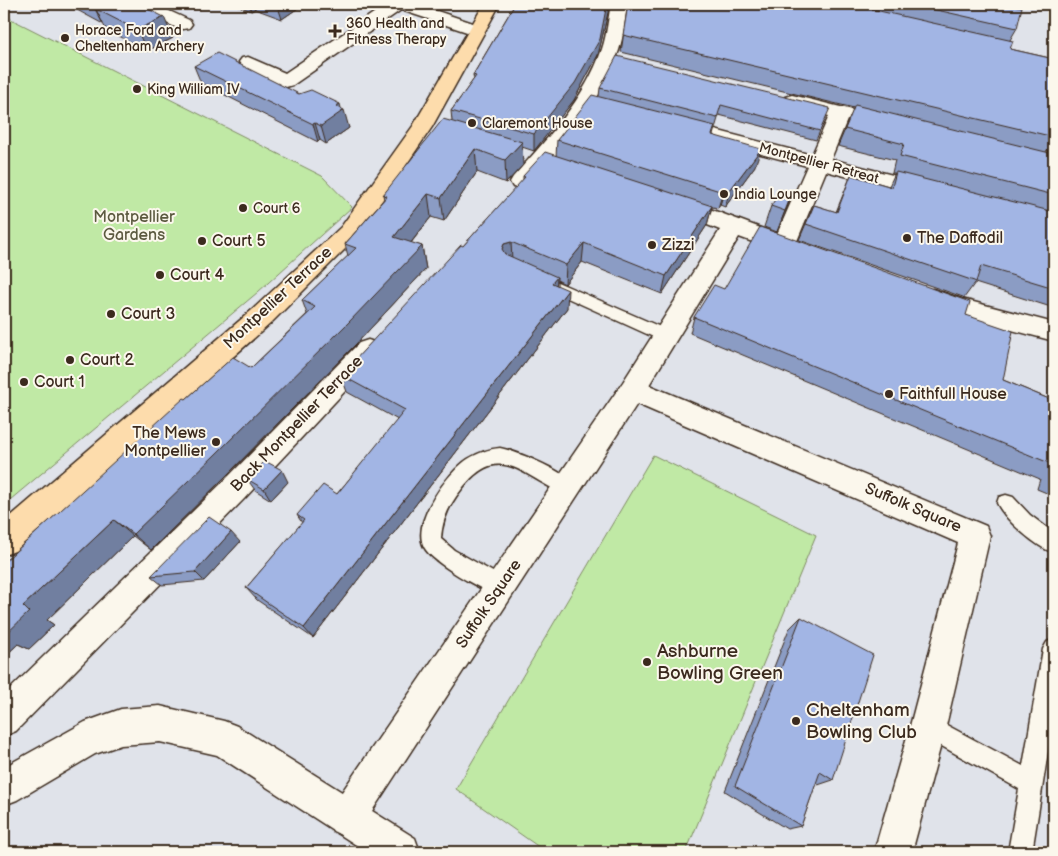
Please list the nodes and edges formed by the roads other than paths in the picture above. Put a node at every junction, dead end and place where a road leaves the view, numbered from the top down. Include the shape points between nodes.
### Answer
1 (141, 4) edge
2 (400, 4) edge
3 (492, 4) edge
4 (619, 4) edge
5 (183, 24) dead end
6 (476, 30) junction
7 (609, 56) junction
8 (628, 60) edge
9 (248, 62) dead end
10 (772, 96) edge
11 (840, 112) junction
12 (660, 121) edge
13 (905, 128) edge
14 (820, 164) junction
15 (942, 195) edge
16 (652, 196) edge
17 (505, 200) edge
18 (734, 226) junction
19 (784, 245) junction
20 (812, 255) edge
21 (530, 275) edge
22 (912, 290) edge
23 (386, 330) edge
24 (1054, 332) edge
25 (666, 336) junction
26 (632, 390) junction
27 (567, 487) junction
28 (1006, 503) dead end
29 (4, 541) edge
30 (1054, 544) edge
31 (500, 587) junction
32 (1054, 649) edge
33 (4, 719) edge
34 (928, 726) junction
35 (1031, 783) junction
36 (4, 787) edge
37 (346, 818) junction
38 (401, 852) edge
39 (893, 852) edge
40 (1020, 852) edge

1 - 5 street
2 - 6 street
2 - 9 street via 286,80
3 - 6 highway, Montpellier Terrace
4 - 7 street
6 - 29 highway, Montpellier Terrace via 431,130 324,257 261,317
7 - 8 street
7 - 17 street via 594,104
10 - 11 street
11 - 13 street
11 - 14 street
12 - 14 street, Montpellier Retreat
14 - 15 street, Montpellier Retreat
14 - 19 street
16 - 18 street
18 - 19 street
18 - 25 street, Suffolk Square
19 - 20 street
21 - 25 lane
22 - 24 street via 958,307
23 - 33 street, Back Montpellier Terrace via 234,490
25 - 26 street, Suffolk Square
26 - 27 street, Suffolk Square
26 - 34 street, Suffolk Square via 975,536
27 - 31 street, Suffolk Square
27 - 31 lane via 514,460 492,456 467,472 445,498 434,521 432,543 447,557
28 - 30 lane
31 - 37 street, Suffolk Square
32 - 35 lane
34 - 35 lane
34 - 39 street, Suffolk Square
35 - 40 lane
36 - 37 street via 85,740 121,727 160,724 224,739
37 - 38 street

